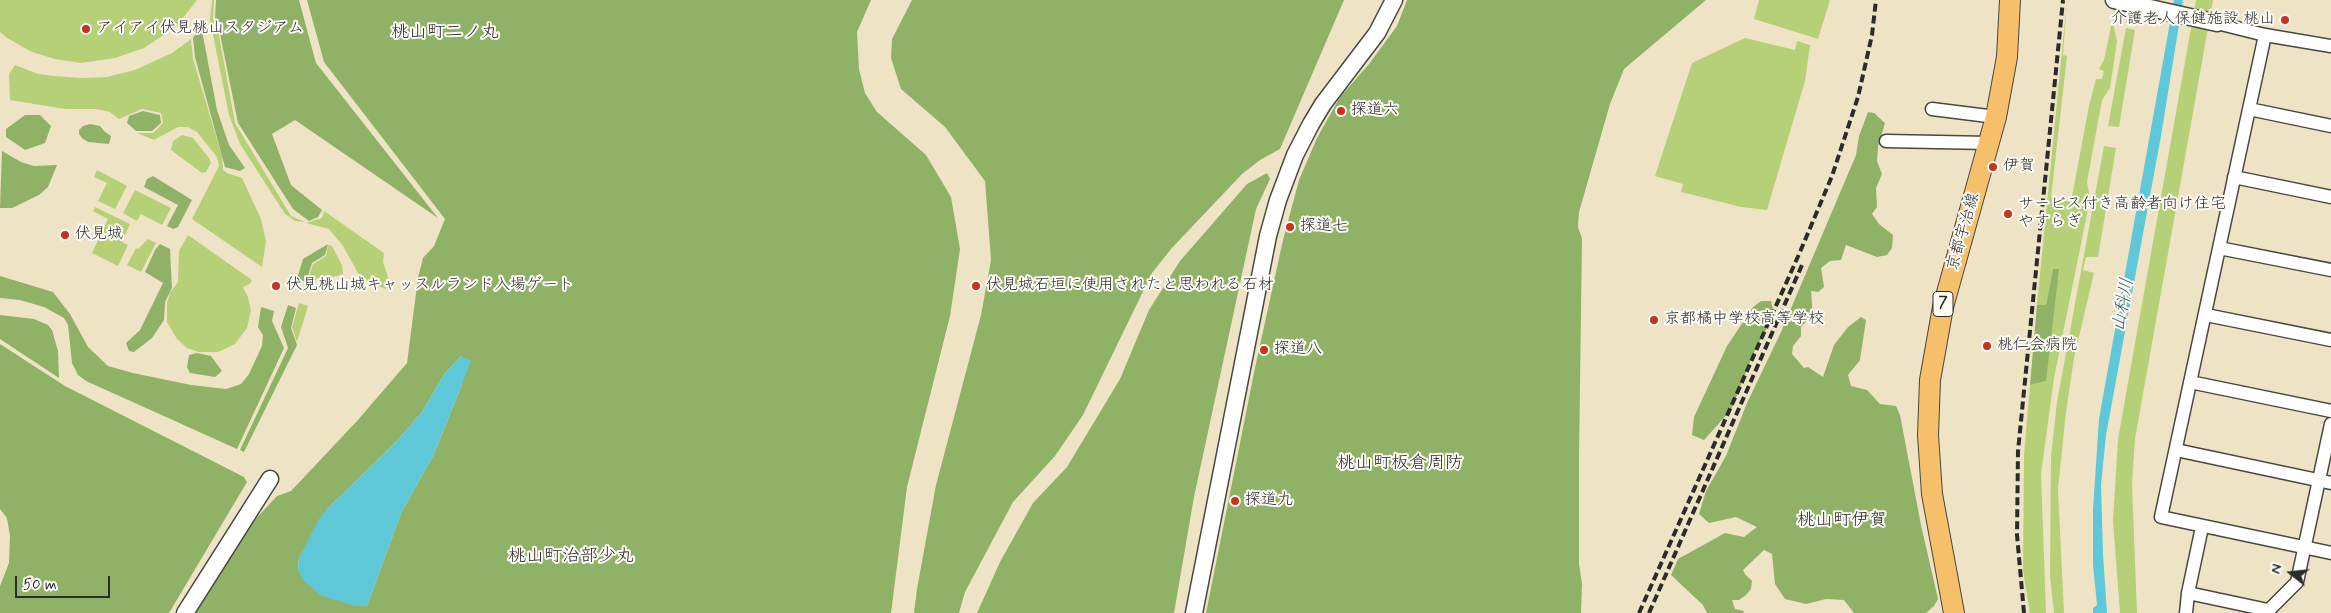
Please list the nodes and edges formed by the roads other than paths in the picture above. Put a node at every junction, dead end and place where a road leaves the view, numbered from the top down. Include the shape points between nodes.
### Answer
1 (1394, 0) edge
2 (2010, 0) edge
3 (2114, 0) edge
4 (2217, 23) joint
5 (2265, 35) junction
6 (2331, 46) edge
7 (2248, 108) junction
8 (1932, 109) dead end
9 (1996, 117) junction
10 (2331, 126) edge
11 (1886, 141) dead end
12 (1989, 143) junction
13 (2234, 176) junction
14 (2331, 197) edge
15 (2219, 248) junction
16 (2331, 270) edge
17 (2206, 315) junction
18 (2331, 340) edge
19 (2190, 382) junction
20 (2331, 411) edge
21 (2331, 424) edge
22 (2176, 450) junction
23 (270, 479) dead end
24 (2325, 482) edge
25 (2202, 527) junction
26 (2304, 548) junction
27 (2331, 554) edge
28 (2188, 593) junction
29 (2267, 612) edge
30 (185, 613) edge
31 (1194, 613) edge
32 (1954, 613) edge
33 (2186, 613) edge

1 - 31 street via 1377,33 1310,124 1278,200 1268,236
2 - 9 main road, 京都宇治線 / 7 via 2007,57
3 - 4 street
4 - 5 street
5 - 6 street
5 - 7 street
7 - 10 street
7 - 13 street
8 - 9 street
9 - 12 main road, 京都宇治線 / 7
11 - 12 street
12 - 32 main road, 京都宇治線 / 7 via 1943,307 1930,380 1928,435 1932,494
13 - 14 street
13 - 15 street
15 - 16 street
15 - 17 street
17 - 18 street
17 - 19 street
19 - 20 street
19 - 22 street
21 - 24 street
22 - 24 street
22 - 25 street via 2161,518
23 - 30 street
24 - 26 street
25 - 26 street
25 - 28 street
26 - 27 street
26 - 29 street via 2297,582
28 - 29 street
28 - 33 street

